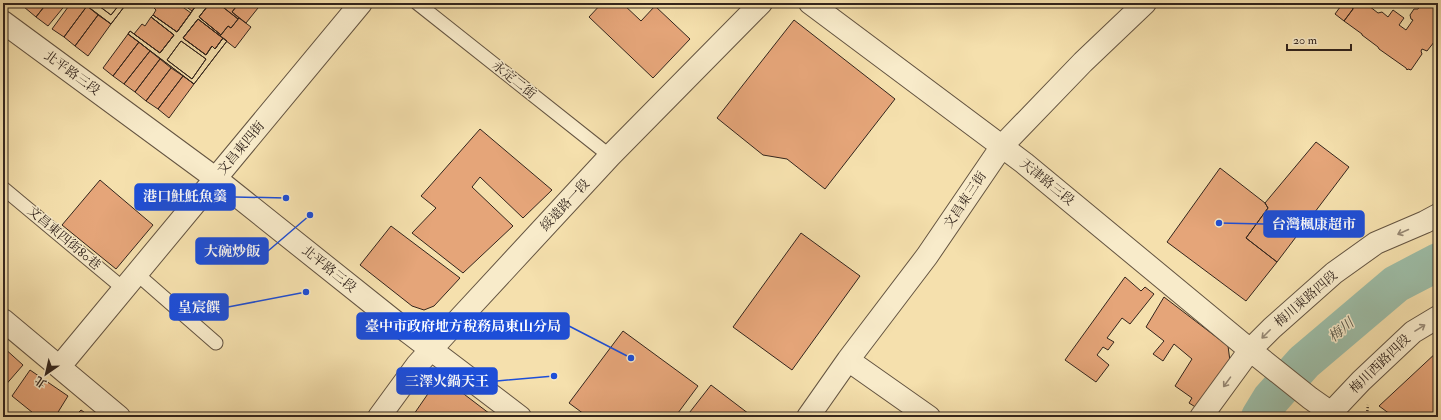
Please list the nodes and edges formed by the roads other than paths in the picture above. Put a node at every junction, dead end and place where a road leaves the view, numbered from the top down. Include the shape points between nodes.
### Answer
1 (360, 3) edge
2 (418, 3) edge
3 (760, 3) edge
4 (810, 3) edge
5 (1145, 3) edge
6 (3, 22) edge
7 (1002, 146) junction
8 (610, 156) junction
9 (215, 178) junction
10 (3, 188) edge
11 (1438, 215) edge
12 (130, 281) junction
13 (1438, 317) edge
14 (3, 320) edge
15 (216, 343) dead end
16 (431, 350) junction
17 (1250, 350) junction
18 (848, 360) junction
19 (60, 366) junction
20 (1332, 416) edge
21 (119, 417) edge
22 (379, 417) edge
23 (520, 417) edge
24 (808, 417) edge
25 (929, 417) edge
26 (1201, 417) edge

1 - 9 street, 文昌東四街
2 - 8 lane, 永定二街
3 - 8 street, 綏遠路一段
4 - 7 street, 天津路三段
5 - 7 street, 文昌東三街 via 1083,62
6 - 9 street, 北平路三段
7 - 17 street, 天津路三段
7 - 18 street, 文昌東三街 via 927,256
8 - 16 street, 綏遠路一段
9 - 12 street, 文昌東四街
9 - 16 street, 北平路三段
10 - 12 lane, 文昌東四街80巷
11 -> 17 street, 梅川東路四段 via 1376,244 1334,273
12 - 15 lane, 文昌東四街80巷
12 - 19 street, 文昌東四街
20 -> 13 street, 梅川西路四段 via 1361,381 1413,332
14 - 19 street
16 - 22 street, 綏遠路一段
16 - 23 street, 北平路三段
17 - 20 street, 天津路三段
17 -> 26 street, 梅川東路四段
18 - 24 street, 文昌東三街
18 - 25 street
19 - 21 street

